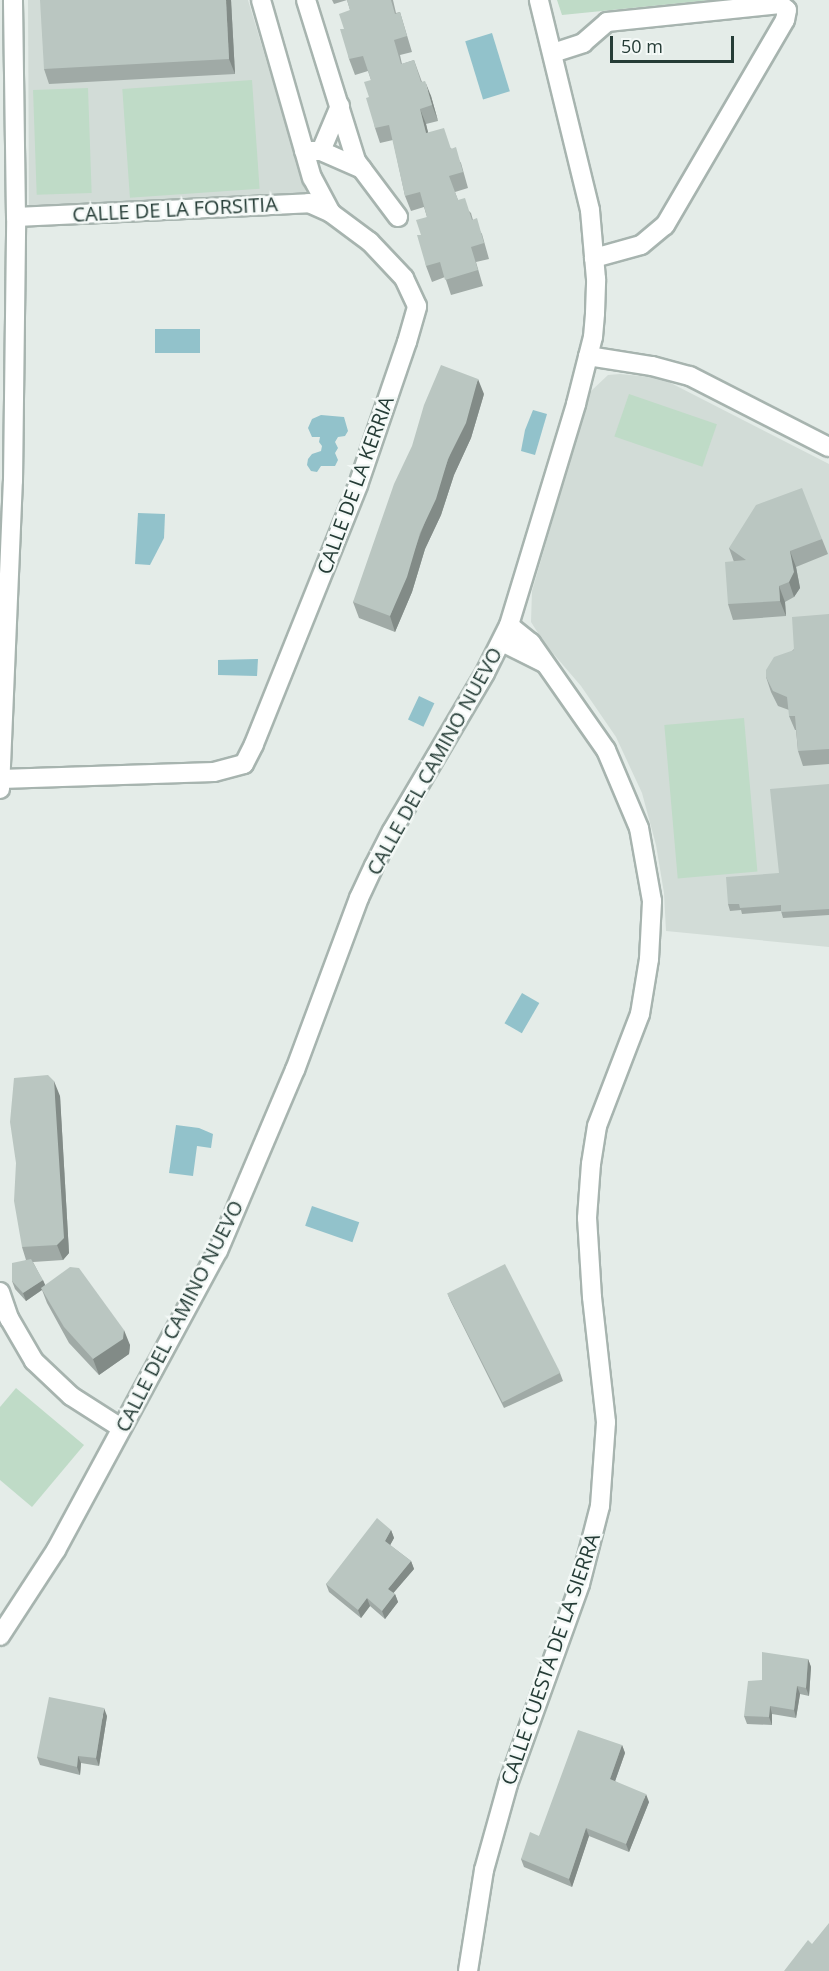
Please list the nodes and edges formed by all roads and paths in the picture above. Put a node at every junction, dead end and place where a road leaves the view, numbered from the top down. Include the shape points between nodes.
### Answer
1 (13, 0) edge
2 (261, 0) edge
3 (306, 0) edge
4 (539, 0) edge
5 (553, 53) junction
6 (340, 106) junction
7 (312, 151) junction
8 (362, 169) junction
9 (332, 213) junction
10 (15, 217) junction
11 (398, 217) dead end
12 (594, 258) junction
13 (7, 343) edge
14 (588, 356) junction
15 (829, 447) edge
16 (7, 481) edge
17 (509, 625) junction
18 (502, 642) junction
19 (544, 663) junction
20 (1, 779) edge
21 (0, 789) edge
22 (0, 1292) edge
23 (122, 1428) junction
24 (0, 1636) edge
25 (468, 1971) edge

1 - 10 street
2 - 7 street, CALLE DE LA KERRIA
3 - 6 street
4 - 5 street, CALLE DEL CAMINO NUEVO
5 - 12 street, CALLE DEL CAMINO NUEVO via 590,210
5 - 12 street via 583,43 607,22 780,4 787,10 785,20 665,225 641,245
6 - 7 street
6 - 8 street via 356,161
7 - 8 street
7 - 9 street, CALLE DE LA KERRIA via 312,178
8 - 11 street
9 - 10 street, CALLE DE LA FORSITIA via 309,203
9 - 20 street, CALLE DE LA KERRIA via 370,242 404,278 417,306 358,485 244,764 214,772
10 - 13 street
12 - 14 street, CALLE DEL CAMINO NUEVO via 595,313
13 - 16 street
14 - 15 street via 690,376
14 - 17 street, CALLE DEL CAMINO NUEVO
16 - 20 street
17 - 18 street, CALLE DEL CAMINO NUEVO
17 - 19 street, CALLE CUESTA DE LA SIERRA via 531,643
18 - 19 street
18 - 23 street, CALLE DEL CAMINO NUEVO via 374,866 274,1122 218,1251
19 - 25 street, CALLE CUESTA DE LA SIERRA via 606,750 639,828 652,901 649,959 640,1014 597,1126 591,1164 587,1218 606,1422 600,1506 580,1584 508,1785 484,1870
20 - 21 street
22 - 23 street via 9,1318 34,1360 71,1396
23 - 24 street, CALLE DEL CAMINO NUEVO via 56,1550

